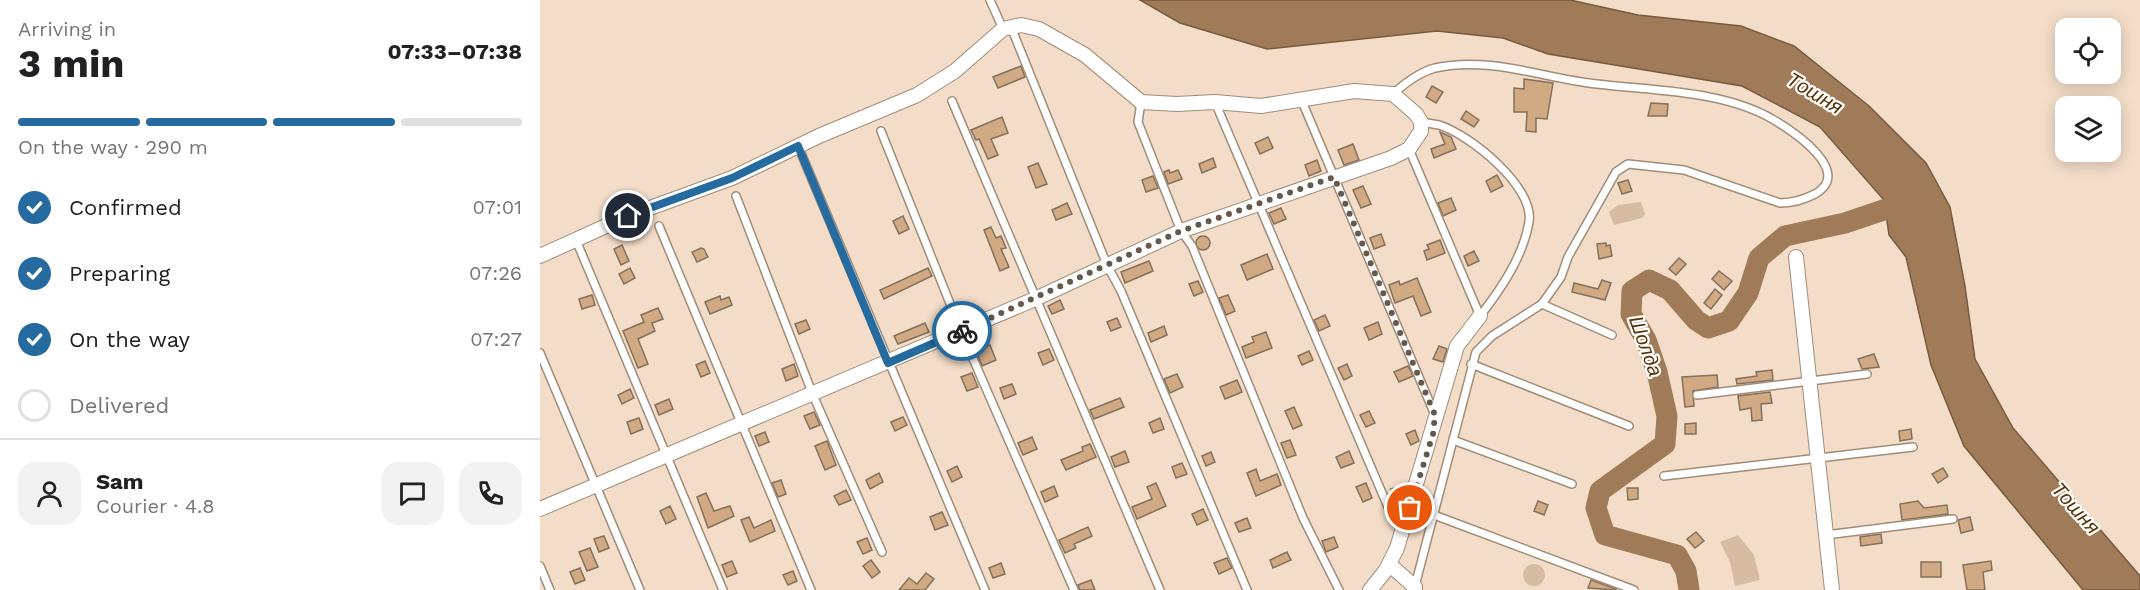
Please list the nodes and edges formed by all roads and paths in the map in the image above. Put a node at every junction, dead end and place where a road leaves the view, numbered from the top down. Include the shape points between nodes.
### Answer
1 (990, 0) edge
2 (1007, 28) junction
3 (1393, 94) junction
4 (1301, 99) junction
5 (952, 101) dead end
6 (1141, 102) junction
7 (1215, 102) junction
8 (1420, 122) junction
9 (881, 131) dead end
10 (798, 146) junction
11 (1409, 149) junction
12 (1334, 177) junction
13 (736, 195) dead end
14 (1258, 204) junction
15 (659, 226) dead end
16 (1181, 231) junction
17 (576, 240) junction
18 (540, 256) edge
19 (1796, 257) dead end
20 (1107, 265) junction
21 (1035, 299) junction
22 (1542, 304) junction
23 (1480, 316) junction
24 (961, 331) junction
25 (1612, 335) dead end
26 (540, 353) edge
27 (888, 363) junction
28 (1471, 364) junction
29 (1868, 374) dead end
30 (1810, 382) junction
31 (813, 395) junction
32 (1697, 395) dead end
33 (1435, 415) junction
34 (741, 425) junction
35 (1629, 426) dead end
36 (1453, 440) junction
37 (1913, 447) dead end
38 (666, 457) junction
39 (1818, 459) junction
40 (1664, 476) dead end
41 (1572, 484) dead end
42 (596, 486) junction
43 (540, 509) edge
44 (1434, 515) junction
45 (1953, 519) dead end
46 (1404, 529) junction
47 (1827, 535) junction
48 (882, 552) dead end
49 (1389, 564) junction
50 (540, 566) edge
51 (1414, 588) edge
52 (550, 590) edge
53 (640, 590) edge
54 (723, 590) edge
55 (812, 590) edge
56 (985, 590) edge
57 (1074, 590) edge
58 (1160, 590) edge
59 (1247, 590) edge
60 (1339, 590) edge
61 (1370, 590) edge
62 (1634, 590) edge
63 (1833, 590) edge

1 - 2 lane
2 - 6 street via 1021,25 1039,29 1085,55
2 - 10 street via 955,72 917,94
2 - 20 lane
3 - 4 street via 1354,91
3 - 8 street
3 - 22 lane via 1433,69 1465,65 1509,66 1594,84 1702,97 1772,118 1798,134 1827,166 1826,186 1793,203 1754,196 1684,170 1628,164 1616,172 1600,198 1561,277
4 - 7 street via 1261,106
4 - 12 lane
5 - 21 lane
6 - 7 street
6 - 16 lane via 1138,122
7 - 14 lane
8 - 11 street via 1421,131
8 - 23 lane via 1449,130 1491,158 1524,196 1530,221 1503,286
9 - 24 lane
10 - 17 street via 732,178 628,216
10 - 27 lane
11 - 12 street
11 - 23 lane
12 - 14 street
12 - 33 lane
13 - 31 lane
14 - 16 street
14 - 46 lane via 1394,521
15 - 34 lane
16 - 20 street
16 - 60 lane via 1192,246 1303,518
17 - 18 street
17 - 38 lane
19 - 30 street
20 - 21 street
20 - 59 lane
21 - 24 street
21 - 58 lane
22 - 25 lane
22 - 28 lane via 1492,336 1476,352
23 - 33 street via 1457,346
24 - 27 street
24 - 57 lane
26 - 42 lane
27 - 31 street
27 - 56 lane
28 - 35 lane
28 - 36 lane
29 - 30 lane
30 - 32 lane
30 - 39 street
31 - 34 street
31 - 48 lane
33 - 46 street via 1433,434
34 - 38 street
34 - 55 lane
36 - 41 lane
36 - 44 lane
37 - 39 lane
38 - 42 street
38 - 54 lane
39 - 40 lane
39 - 47 street
42 - 43 street
42 - 53 lane
44 - 51 lane
44 - 62 lane
45 - 47 lane
46 - 49 street
47 - 63 street
49 - 51 street
49 - 61 street
50 - 52 lane

